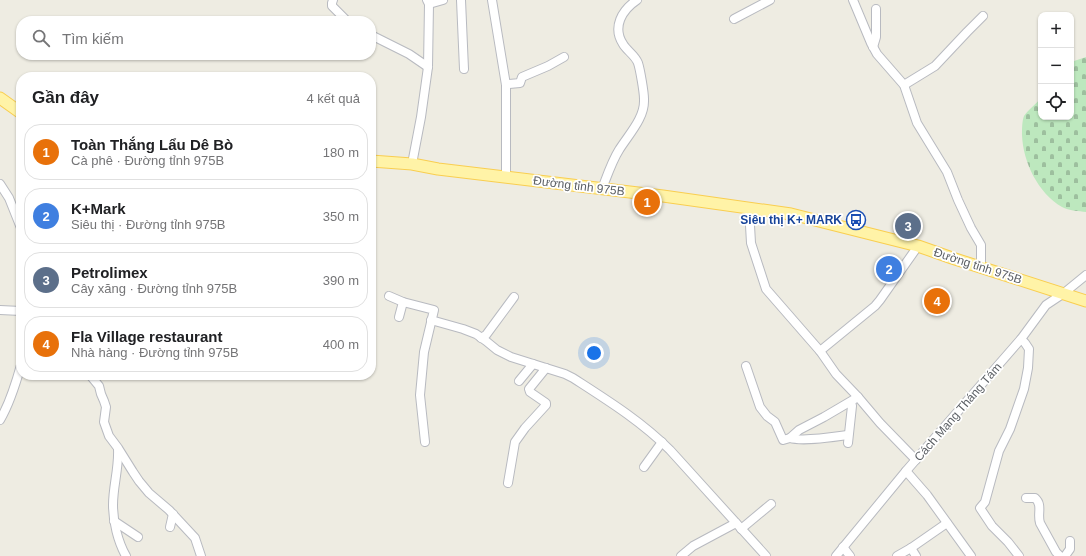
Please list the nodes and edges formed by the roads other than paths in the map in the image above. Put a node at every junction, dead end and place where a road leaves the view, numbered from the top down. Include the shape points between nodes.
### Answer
1 (333, 0) edge
2 (338, 0) edge
3 (443, 0) edge
4 (461, 0) edge
5 (492, 0) edge
6 (637, 0) edge
7 (770, 0) edge
8 (853, 0) edge
9 (428, 2) edge
10 (336, 9) junction
11 (876, 9) dead end
12 (342, 16) edge
13 (983, 16) dead end
14 (734, 19) dead end
15 (376, 38) edge
16 (873, 47) junction
17 (564, 57) dead end
18 (428, 67) junction
19 (464, 69) dead end
20 (506, 85) junction
21 (904, 85) junction
22 (0, 98) edge
23 (16, 109) edge
24 (376, 161) edge
25 (412, 164) junction
26 (506, 177) junction
27 (0, 184) edge
28 (602, 189) junction
29 (749, 208) junction
30 (16, 216) edge
31 (918, 246) junction
32 (981, 267) junction
33 (1086, 275) edge
34 (1064, 294) junction
35 (389, 296) dead end
36 (514, 297) dead end
37 (1086, 301) edge
38 (403, 302) junction
39 (0, 310) edge
40 (16, 311) edge
41 (399, 317) dead end
42 (431, 320) junction
43 (481, 338) junction
44 (1021, 339) junction
45 (820, 351) junction
46 (533, 364) junction
47 (746, 366) dead end
48 (546, 368) junction
49 (17, 380) edge
50 (94, 380) edge
51 (519, 381) dead end
52 (858, 397) junction
53 (851, 402) junction
54 (0, 420) edge
55 (790, 438) junction
56 (426, 442) dead end
57 (662, 442) junction
58 (118, 448) junction
59 (916, 460) junction
60 (644, 467) dead end
61 (906, 471) junction
62 (508, 483) dead end
63 (1026, 498) dead end
64 (771, 504) dead end
65 (173, 514) junction
66 (114, 521) junction
67 (948, 523) junction
68 (738, 526) junction
69 (170, 527) dead end
70 (138, 537) dead end
71 (1070, 540) dead end
72 (843, 547) junction
73 (911, 548) junction
74 (763, 555) edge
75 (126, 556) edge
76 (201, 556) edge
77 (681, 556) edge
78 (836, 556) edge
79 (850, 556) edge
80 (897, 556) edge
81 (916, 556) edge
82 (971, 556) edge
83 (1019, 556) edge
84 (1060, 556) edge
85 (1065, 556) edge

1 - 10 street via 332,6
2 - 10 street
3 - 9 street
4 - 19 street
5 - 20 street
6 - 28 street via 620,18 618,26 622,44 638,63 644,99 643,110 618,151
7 - 14 street
8 - 16 street
9 - 18 street
10 - 12 street
11 - 16 street via 876,37
13 - 21 street via 935,66
15 - 18 street
16 - 21 street
17 - 20 street via 522,77 520,83
18 - 25 street
20 - 26 street
21 - 32 street via 918,123 948,172 958,200 981,245
22 - 23 main road
24 - 25 main road, Đường tỉnh 975B
25 - 26 main road, Đường tỉnh 975B
26 - 28 main road, Đường tỉnh 975B
27 - 30 street
28 - 29 main road, Đường tỉnh 975B
29 - 31 main road, Đường tỉnh 975B via 791,214
29 - 45 street via 751,243 766,289
31 - 32 main road, Đường tỉnh 975B
31 - 45 street via 875,306
32 - 34 main road, Đường tỉnh 975B
33 - 34 street, Cách Mạng Tháng Tám
34 - 37 main road, Đường tỉnh 975B
34 - 44 street, Cách Mạng Tháng Tám via 1046,305
35 - 38 street
36 - 43 street via 486,335
38 - 41 street
38 - 42 street via 434,310
39 - 40 street
42 - 43 street via 464,329
42 - 56 street via 424,352 420,395
43 - 46 street via 503,353
44 - 59 street, Cách Mạng Tháng Tám
44 - 83 street via 1029,350 1024,389 1010,429 999,450 985,502 980,508 992,526
45 - 52 street via 836,374
46 - 48 street
46 - 51 street
47 - 55 street via 760,407 766,416 775,422 783,440
48 - 57 street via 572,378 632,418
48 - 62 street via 529,389 546,405 515,442
49 - 54 street
50 - 58 street via 99,386 106,407 105,429
52 - 53 street
52 - 59 street
53 - 55 street via 799,430
53 - 55 street via 848,439
57 - 60 street
57 - 68 street
58 - 65 street via 149,493
58 - 66 street
59 - 61 street, Cách Mạng Tháng Tám
61 - 67 street
61 - 72 street, Cách Mạng Tháng Tám
63 - 84 street via 1036,498 1038,501 1040,523
64 - 68 street
65 - 69 street
65 - 76 street via 195,538
66 - 70 street
66 - 75 street
67 - 73 street
67 - 82 street
68 - 74 street
68 - 77 street via 693,546
71 - 85 street via 1070,549
72 - 78 street, Cách Mạng Tháng Tám
72 - 79 street
73 - 80 street
73 - 81 street

